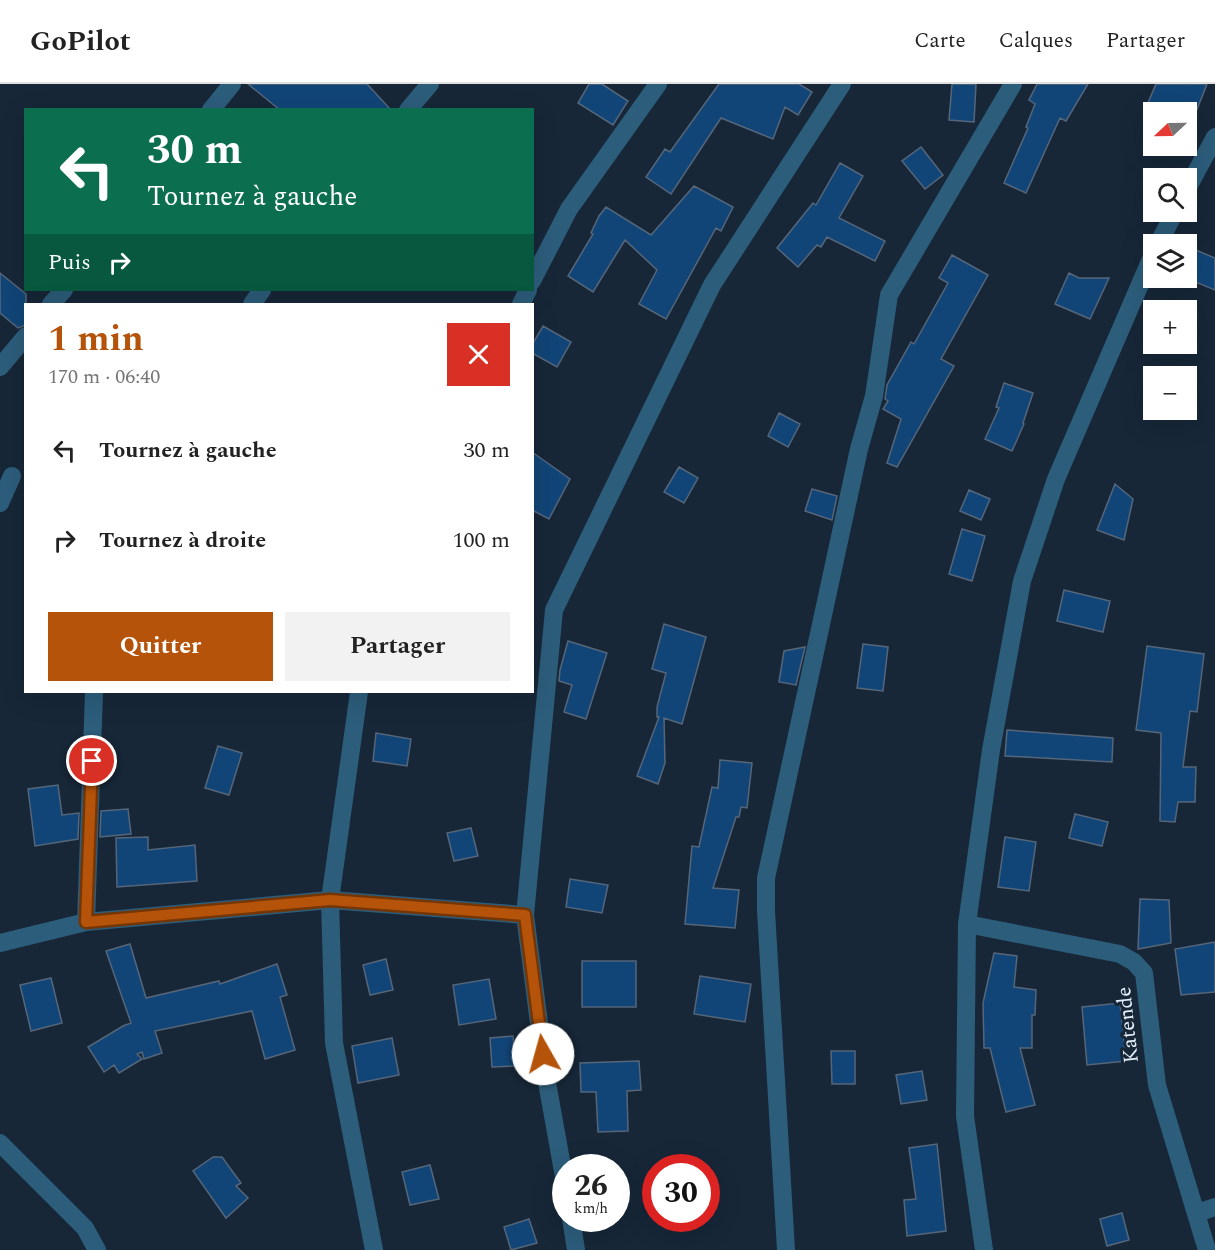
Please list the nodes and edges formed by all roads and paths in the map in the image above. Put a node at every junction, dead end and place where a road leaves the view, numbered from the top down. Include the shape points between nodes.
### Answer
1 (232, 84) edge
2 (430, 84) edge
3 (658, 84) edge
4 (842, 84) edge
5 (1013, 84) edge
6 (213, 108) edge
7 (410, 108) edge
8 (1215, 137) edge
9 (1197, 170) edge
10 (534, 277) edge
11 (1143, 277) edge
12 (63, 291) edge
13 (52, 303) edge
14 (24, 338) edge
15 (0, 367) edge
16 (12, 476) dead end
17 (0, 503) edge
18 (94, 693) edge
19 (359, 693) edge
20 (330, 900) junction
21 (525, 915) junction
22 (86, 922) junction
23 (967, 924) junction
24 (0, 943) edge
25 (0, 1143) edge
26 (560, 1154) edge
27 (1215, 1207) edge
28 (1197, 1213) junction
29 (573, 1232) edge
30 (97, 1250) edge
31 (375, 1250) edge
32 (576, 1250) edge
33 (786, 1250) edge
34 (984, 1250) edge
35 (1207, 1250) edge

1 - 6 street
2 - 7 street
3 - 10 street via 569,209
4 - 21 street via 712,285 554,610
5 - 33 street via 889,295 874,396 859,449 766,878
8 - 9 street
11 - 23 street via 1056,479 1022,581 991,750
12 - 13 street
14 - 15 street
16 - 17 street
18 - 22 street
19 - 20 street
20 - 21 street
20 - 22 street
20 - 31 street via 334,1043
21 - 26 street
22 - 24 street
23 - 28 street, Katende via 1120,954 1144,973 1157,1084
23 - 34 street via 965,1116
25 - 30 street via 85,1228
27 - 28 street
28 - 35 street, Katende
29 - 32 street

